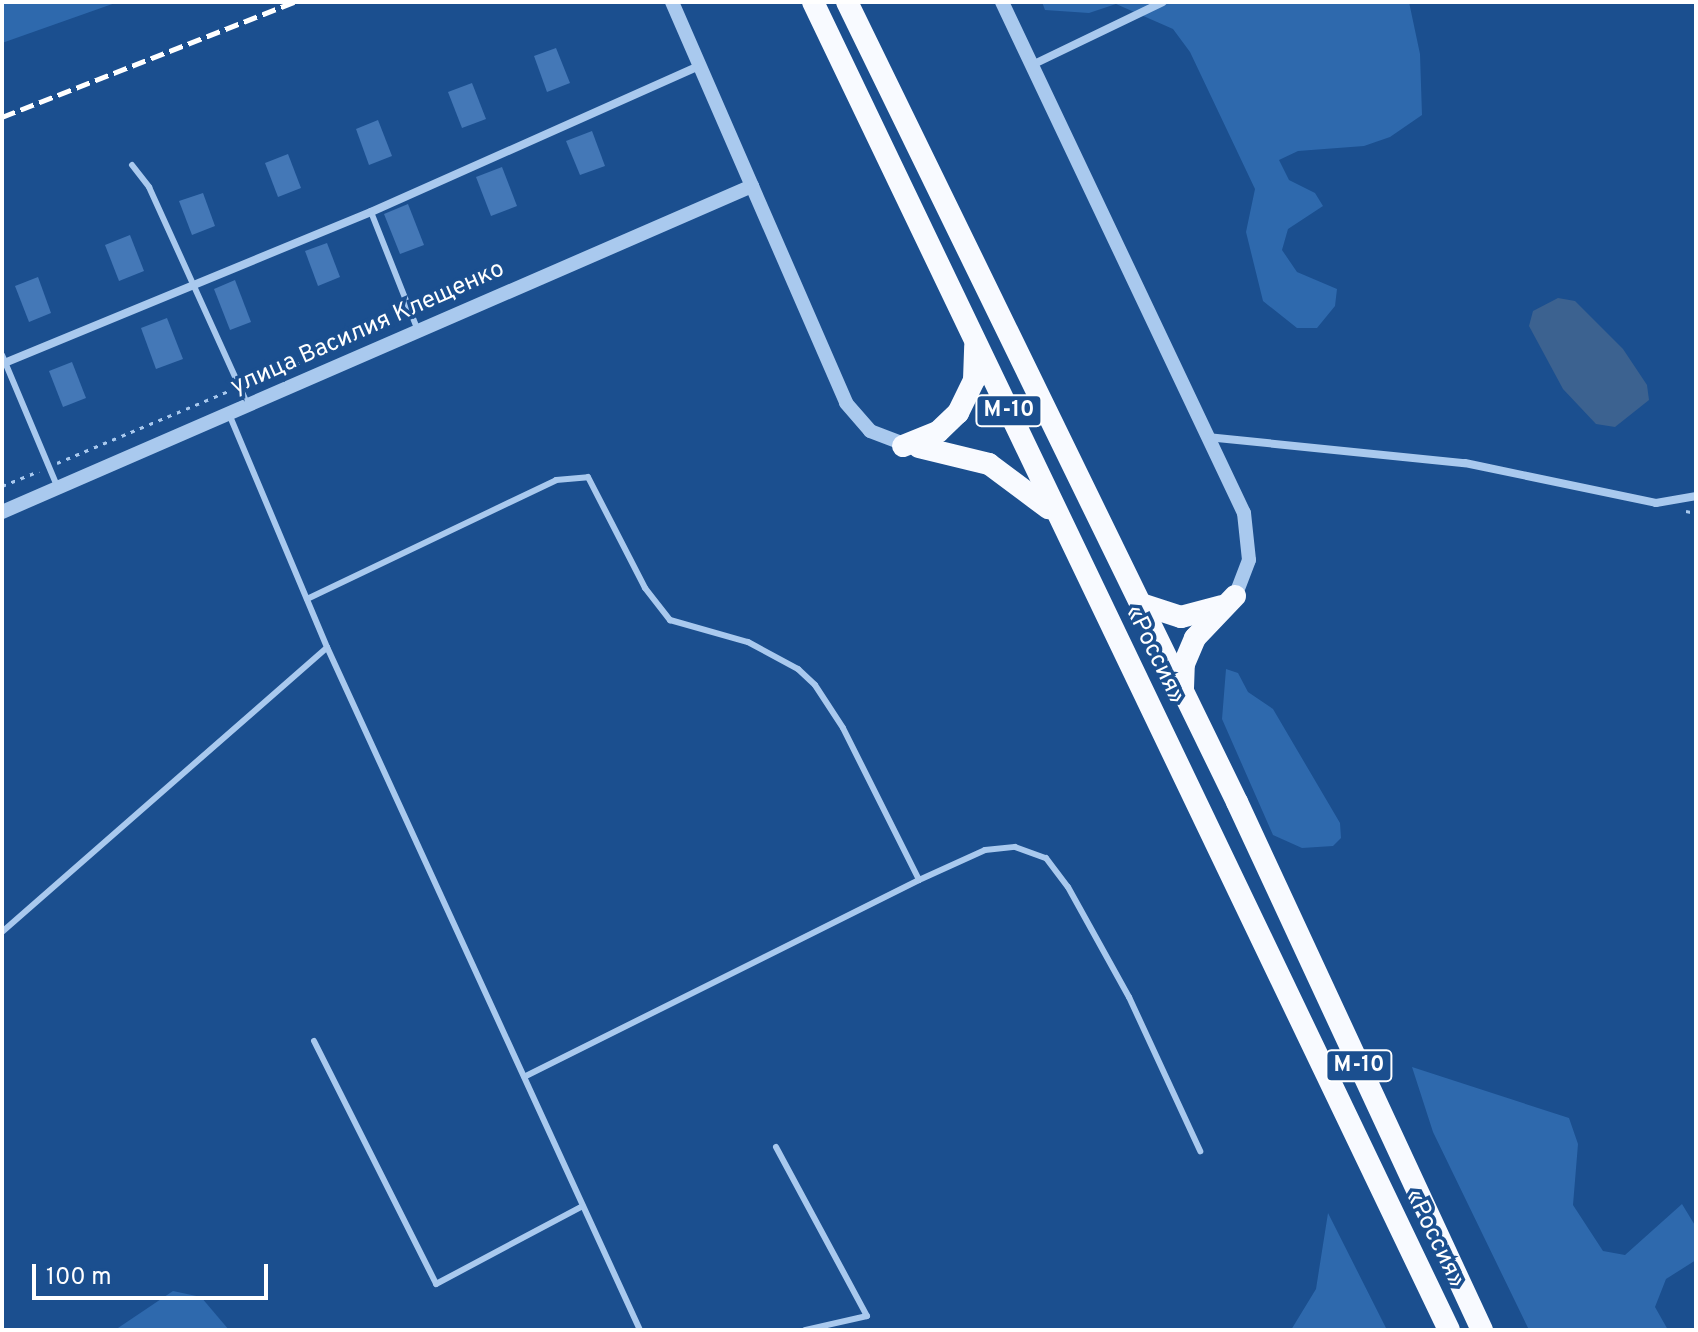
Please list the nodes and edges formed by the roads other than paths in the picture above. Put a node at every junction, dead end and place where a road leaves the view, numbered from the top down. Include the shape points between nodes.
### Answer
1 (672, 2) edge
2 (813, 2) edge
3 (847, 2) edge
4 (1002, 2) edge
5 (1163, 2) edge
6 (1032, 65) junction
7 (699, 66) junction
8 (132, 165) dead end
9 (752, 186) junction
10 (371, 212) junction
11 (191, 285) junction
12 (969, 325) junction
13 (418, 331) junction
14 (3, 360) edge
15 (248, 405) junction
16 (229, 414) junction
17 (1207, 437) junction
18 (911, 447) junction
19 (58, 488) junction
20 (1696, 496) edge
21 (2, 512) edge
22 (1064, 529) junction
23 (1235, 596) junction
24 (307, 599) junction
25 (1141, 604) junction
26 (327, 647) junction
27 (1184, 693) junction
28 (919, 880) junction
29 (2, 932) edge
30 (314, 1041) dead end
31 (524, 1077) junction
32 (776, 1147) dead end
33 (1200, 1151) dead end
34 (583, 1206) junction
35 (640, 1330) edge
36 (805, 1330) edge
37 (1449, 1330) edge
38 (1482, 1330) edge

1 - 7 street
2 - 12 highway, «Россия» / М-10
3 - 25 highway, «Россия» / М-10
4 - 6 street
5 - 6 street
6 - 17 street
7 - 9 street
7 - 10 street
8 - 11 lane via 149,187
9 - 13 street, улица Василия Клещенко
9 - 18 street via 846,403 870,431
10 - 11 street
10 - 13 lane
11 - 14 street
11 - 15 lane
12 - 18 highway via 976,371 963,406 938,432
12 - 22 highway, «Россия» / М-10
13 - 15 street, улица Василия Клещенко
14 - 19 lane
15 - 16 street, улица Василия Клещенко
16 - 19 street, улица Василия Клещенко
16 - 24 lane
17 - 20 street via 1465,463 1656,503
17 - 23 street via 1249,532 1249,560
18 - 22 highway via 962,454 1002,470 1037,496
19 - 21 street, улица Василия Клещенко
22 - 37 highway, «Россия» / М-10
23 - 25 highway via 1214,610 1189,616 1164,614
23 - 27 highway via 1190,646
24 - 26 lane
24 - 28 lane via 556,480 588,477 645,588 670,620 748,642 798,669 815,685
25 - 27 highway, «Россия» / М-10
26 - 29 lane
26 - 31 lane
27 - 38 highway, «Россия» / М-10
28 - 31 lane
28 - 33 lane via 985,850 1015,847 1046,858 1068,887 1129,997
30 - 34 lane via 436,1284
31 - 34 lane
32 - 36 lane via 867,1316
34 - 35 lane

